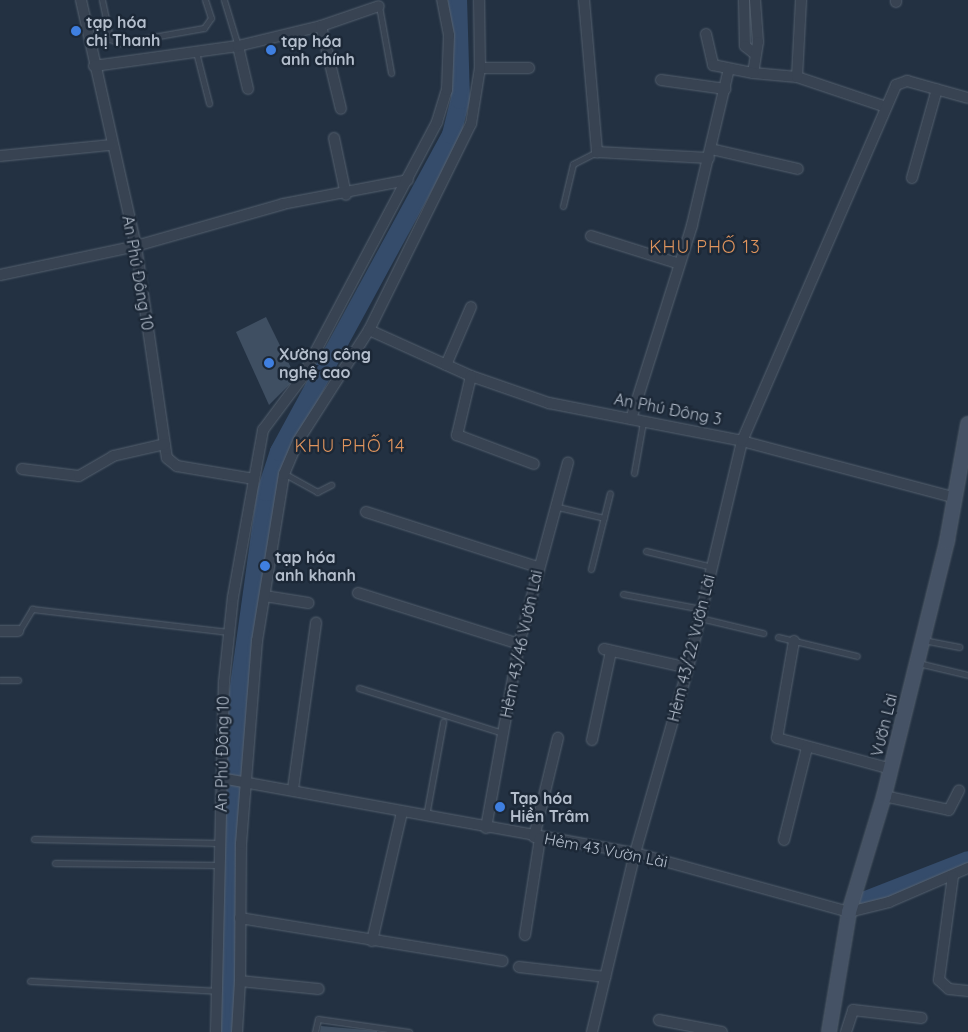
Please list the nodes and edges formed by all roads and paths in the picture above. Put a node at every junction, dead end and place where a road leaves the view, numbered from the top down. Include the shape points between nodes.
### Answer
1 (81, 0) edge
2 (102, 0) edge
3 (205, 0) edge
4 (224, 0) edge
5 (442, 0) edge
6 (479, 0) edge
7 (584, 0) edge
8 (744, 0) edge
9 (755, 0) edge
10 (801, 0) edge
11 (379, 6) joint
12 (321, 26) junction
13 (706, 34) dead end
14 (238, 46) junction
15 (196, 52) junction
16 (754, 53) junction
17 (94, 66) junction
18 (480, 68) junction
19 (530, 68) dead end
20 (730, 69) junction
21 (391, 73) dead end
22 (753, 73) junction
23 (796, 77) junction
24 (660, 80) dead end
25 (248, 89) dead end
26 (725, 89) junction
27 (937, 89) junction
28 (968, 98) edge
29 (209, 104) dead end
30 (883, 106) junction
31 (341, 109) dead end
32 (334, 138) dead end
33 (112, 145) junction
34 (597, 152) junction
35 (710, 154) junction
36 (0, 156) edge
37 (798, 168) dead end
38 (912, 178) dead end
39 (408, 180) junction
40 (346, 195) junction
41 (563, 206) dead end
42 (591, 236) dead end
43 (136, 246) junction
44 (677, 263) junction
45 (0, 274) edge
46 (471, 307) dead end
47 (369, 330) junction
48 (446, 365) junction
49 (471, 376) junction
50 (631, 419) junction
51 (644, 421) junction
52 (968, 424) edge
53 (742, 441) junction
54 (165, 444) junction
55 (568, 463) dead end
56 (534, 464) dead end
57 (22, 469) dead end
58 (634, 473) dead end
59 (284, 474) junction
60 (254, 479) junction
61 (330, 486) dead end
62 (610, 493) dead end
63 (962, 499) edge
64 (558, 507) junction
65 (366, 512) dead end
66 (604, 518) junction
67 (646, 551) dead end
68 (537, 567) junction
69 (712, 567) junction
70 (591, 569) dead end
71 (358, 593) dead end
72 (623, 594) dead end
73 (265, 596) junction
74 (308, 603) dead end
75 (700, 614) junction
76 (316, 623) dead end
77 (0, 631) edge
78 (18, 631) joint
79 (229, 632) junction
80 (763, 633) dead end
81 (778, 637) dead end
82 (923, 640) junction
83 (794, 641) junction
84 (519, 644) junction
85 (959, 647) dead end
86 (857, 656) dead end
87 (917, 663) junction
88 (688, 668) junction
89 (968, 674) edge
90 (0, 680) edge
91 (18, 680) dead end
92 (359, 688) dead end
93 (443, 722) dead end
94 (503, 733) junction
95 (558, 738) dead end
96 (592, 740) dead end
97 (807, 748) junction
98 (891, 769) junction
99 (223, 779) junction
100 (243, 782) junction
101 (293, 789) junction
102 (960, 790) dead end
103 (884, 796) junction
104 (402, 812) junction
105 (426, 816) junction
106 (486, 828) junction
107 (537, 837) junction
108 (34, 839) dead end
109 (784, 840) dead end
110 (220, 843) junction
111 (635, 853) junction
112 (55, 863) dead end
113 (220, 865) junction
114 (968, 868) edge
115 (953, 876) junction
116 (849, 912) junction
117 (240, 918) junction
118 (526, 935) dead end
119 (372, 941) junction
120 (502, 961) dead end
121 (519, 967) dead end
122 (605, 977) junction
123 (30, 981) dead end
124 (240, 982) junction
125 (319, 989) dead end
126 (218, 991) junction
127 (968, 991) edge
128 (922, 1018) dead end
129 (659, 1020) dead end
130 (216, 1032) edge
131 (237, 1032) edge
132 (315, 1032) edge
133 (408, 1032) edge
134 (592, 1032) edge
135 (722, 1032) edge
136 (830, 1032) edge
137 (846, 1032) edge

1 - 17 street, An Phú Đông 10
2 - 3 lane via 110,39 119,43 204,28 210,18
4 - 14 lane
5 - 39 street, An Phú Đông 10 via 449,35 447,90
6 - 18 street
7 - 34 street
8 - 16 street via 745,46
9 - 16 street via 758,42
10 - 23 street
11 - 12 street
11 - 21 lane
12 - 14 street
12 - 31 street
13 - 20 street via 710,62
14 - 15 street
14 - 25 street
15 - 17 street
15 - 29 lane
16 - 22 street
17 - 33 street, An Phú Đông 10
18 - 19 street
18 - 47 street via 466,137 405,250
20 - 22 street
20 - 26 street
22 - 23 street
23 - 30 street
24 - 26 street
26 - 35 street
27 - 28 street
27 - 30 street, Hẻm 43/22 Vườn Lài via 900,82
27 - 38 street
30 - 53 street, Hẻm 43/22 Vườn Lài
32 - 40 street
33 - 36 street
33 - 43 street, An Phú Đông 10
34 - 35 street
34 - 41 lane via 573,164
35 - 37 street
35 - 44 street
39 - 40 street
39 - 60 street, An Phú Đông 10 via 301,379 264,430
40 - 43 street via 283,204
42 - 44 street
43 - 45 street
43 - 54 street, An Phú Đông 10
44 - 50 street
46 - 48 street
47 - 48 street, An Phú Đông 3
47 - 59 street via 298,441
48 - 49 street, An Phú Đông 3
49 - 50 street, An Phú Đông 3 via 549,403
49 - 56 street via 457,436
50 - 51 street, An Phú Đông 3
51 - 53 street, An Phú Đông 3
51 - 58 lane
52 - 63 main road, Vườn Lài
53 - 63 street, An Phú Đông 3
53 - 69 street, Hẻm 43/22 Vườn Lài
54 - 57 street via 113,456 79,476
54 - 60 street, An Phú Đông 10 via 167,458 177,466
55 - 64 street, Hẻm 43/46 Vườn Lài
59 - 61 lane via 317,492
59 - 73 street
60 - 79 street, An Phú Đông 10
62 - 66 lane
63 - 82 main road, Vườn Lài
64 - 66 lane
64 - 68 street, Hẻm 43/46 Vườn Lài
65 - 68 street
66 - 70 lane
67 - 69 lane
68 - 84 street, Hẻm 43/46 Vườn Lài
69 - 75 street, Hẻm 43/22 Vườn Lài
71 - 84 street
72 - 75 lane
73 - 74 street
73 - 100 street
75 - 80 lane
75 - 88 street, Hẻm 43/22 Vườn Lài
76 - 101 street
77 - 78 street
78 - 79 lane via 32,609
79 - 99 street, An Phú Đông 10
81 - 83 lane
82 - 85 lane
82 - 87 main road, Vườn Lài
83 - 86 lane
83 - 97 street via 776,734 780,741
84 - 94 street, Hẻm 43/46 Vườn Lài
87 - 89 lane
87 - 98 main road, Vườn Lài
88 - 96 street via 608,650
88 - 111 street, Hẻm 43/22 Vườn Lài
90 - 91 lane
92 - 94 lane
93 - 105 lane
94 - 106 street, Hẻm 43/46 Vườn Lài
95 - 107 street
97 - 98 street
97 - 109 street
98 - 103 main road, Vườn Lài
99 - 100 street, Hẻm 43 Vườn Lài
99 - 110 street, An Phú Đông 10
100 - 101 street, Hẻm 43 Vườn Lài
100 - 117 street
101 - 104 street, Hẻm 43 Vườn Lài
102 - 103 street via 949,810
103 - 116 main road, Vườn Lài
104 - 105 street, Hẻm 43 Vườn Lài
104 - 119 street
105 - 106 street, Hẻm 43 Vườn Lài
106 - 107 street, Hẻm 43 Vườn Lài
107 - 111 street, Hẻm 43 Vườn Lài
107 - 118 street
108 - 110 lane
110 - 113 street, An Phú Đông 10
111 - 116 street, Hẻm 43 Vườn Lài
111 - 122 street, Hẻm 43/22 Vườn Lài
112 - 113 lane
113 - 126 street, An Phú Đông 10
114 - 115 street
115 - 116 street via 888,902
115 - 127 street via 939,980 949,989
116 - 136 main road, Vườn Lài
117 - 119 street
117 - 124 street
119 - 120 street
121 - 122 street
122 - 134 street, Hẻm 43/22 Vườn Lài
123 - 126 lane
124 - 125 street
124 - 131 street
126 - 130 street, An Phú Đông 10
128 - 137 street via 853,1010
129 - 135 street
132 - 133 lane via 318,1019

